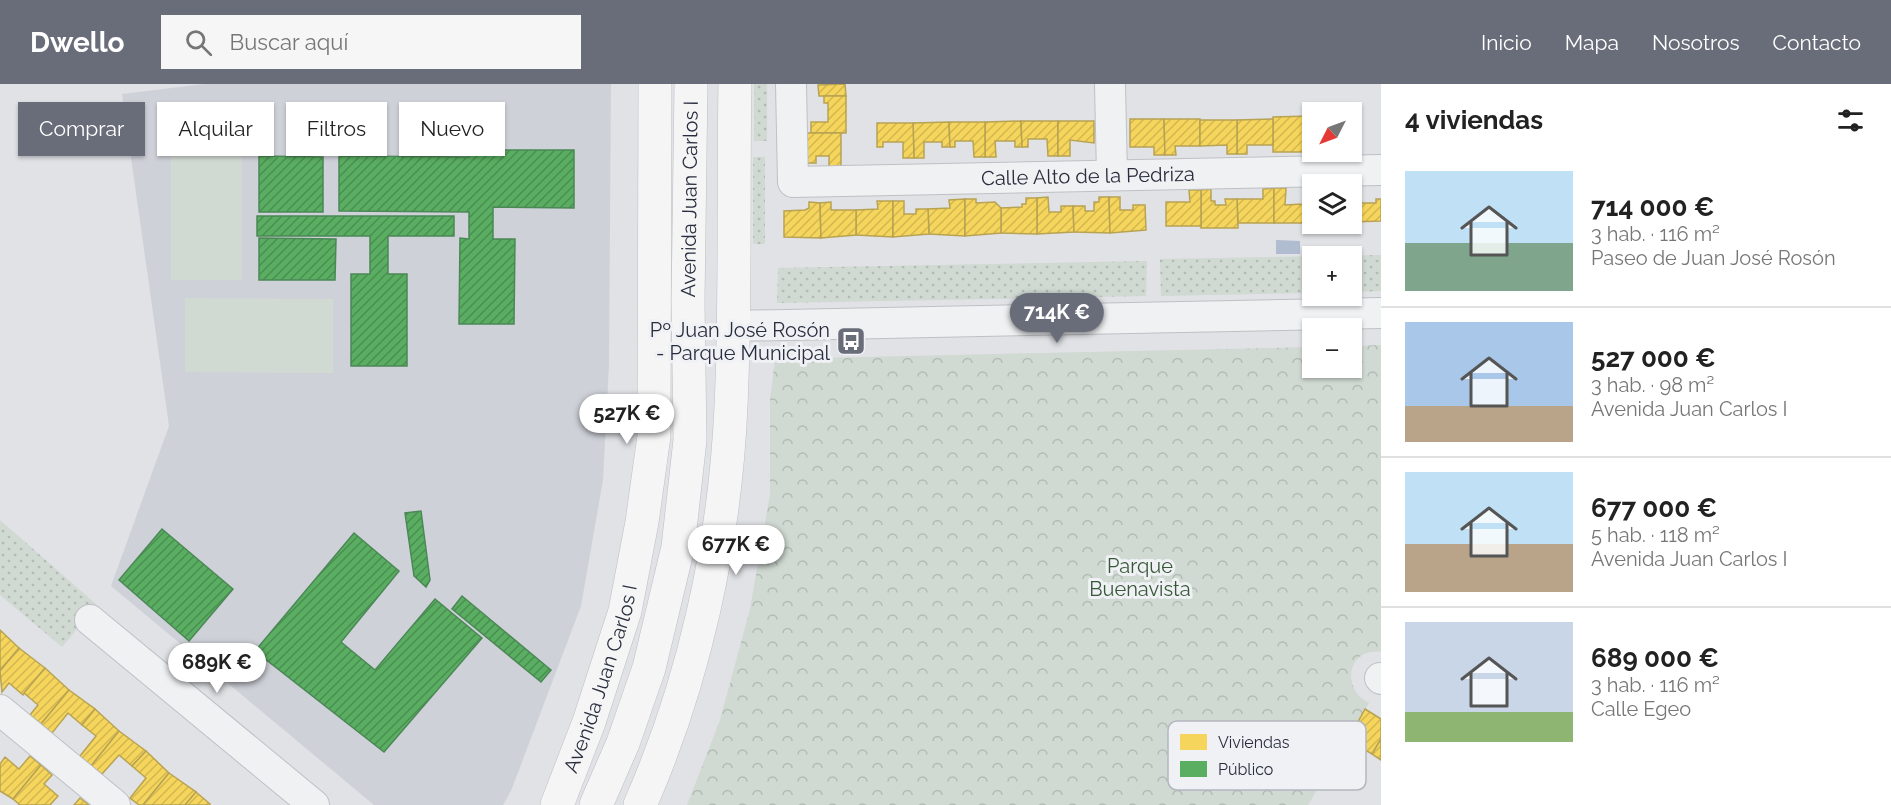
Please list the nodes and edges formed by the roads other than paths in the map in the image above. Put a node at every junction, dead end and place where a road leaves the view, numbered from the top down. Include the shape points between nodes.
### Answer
1 (654, 84) edge
2 (691, 84) edge
3 (735, 84) edge
4 (791, 84) edge
5 (1110, 84) edge
6 (1381, 170) edge
7 (1112, 175) junction
8 (1381, 313) edge
9 (732, 326) junction
10 (90, 620) dead end
11 (0, 710) edge
12 (115, 805) edge
13 (314, 805) edge
14 (557, 805) edge
15 (596, 805) edge
16 (639, 805) edge

1 - 14 main road, Avenida Juan Carlos I via 654,436 625,611
2 - 15 main road, Avenida Juan Carlos I via 690,440 678,547 649,668
3 - 9 main road
4 - 7 street, Calle Alto de la Pedriza via 793,182
5 - 7 street
6 - 7 street, Calle Alto de la Pedriza
8 - 9 street
9 - 16 main road via 722,506 706,605 685,685 658,764
10 - 13 street
11 - 12 street

